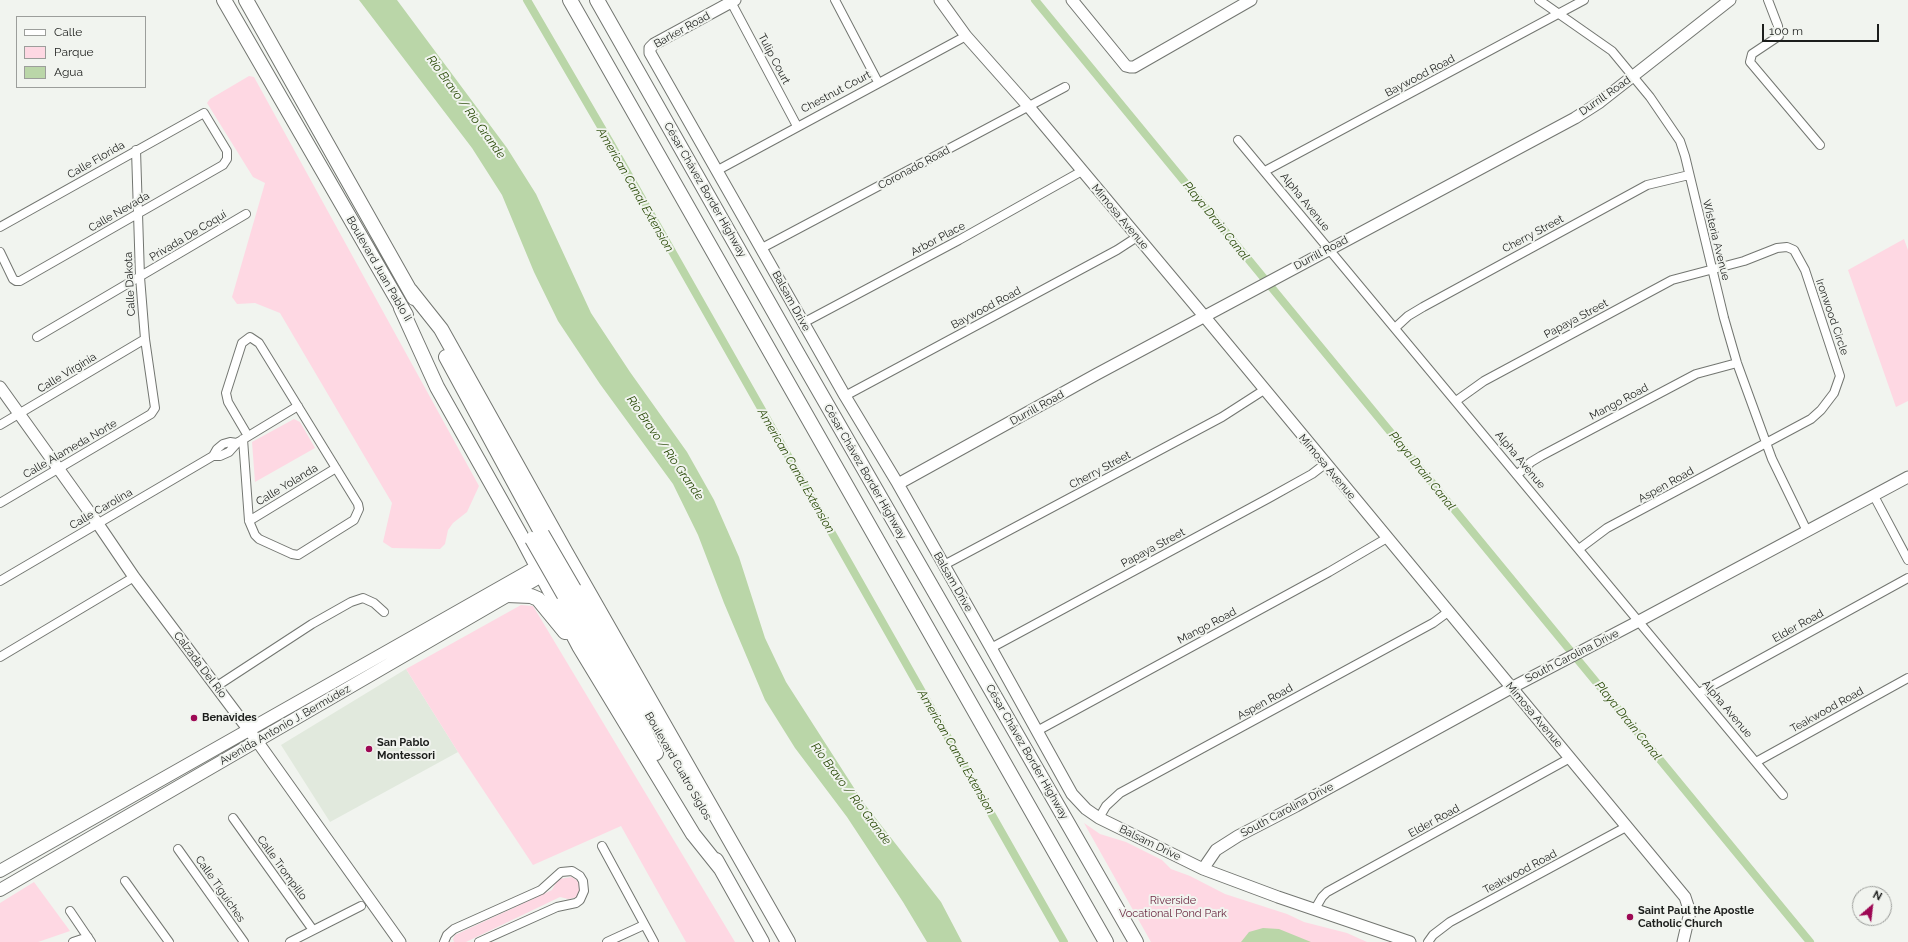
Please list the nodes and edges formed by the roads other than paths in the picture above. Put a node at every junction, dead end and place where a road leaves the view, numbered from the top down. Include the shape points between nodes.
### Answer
1 (224, 0) edge
2 (246, 0) edge
3 (570, 0) edge
4 (596, 0) edge
5 (835, 0) edge
6 (940, 0) edge
7 (1072, 0) edge
8 (1251, 0) edge
9 (1540, 0) edge
10 (1584, 0) edge
11 (1768, 0) edge
12 (733, 1) edge
13 (1724, 2) edge
14 (1560, 14) junction
15 (966, 36) junction
16 (650, 48) joint
17 (1633, 76) junction
18 (878, 82) junction
19 (1065, 87) dead end
20 (1029, 107) junction
21 (797, 126) junction
22 (1238, 140) dead end
23 (1820, 145) dead end
24 (136, 150) junction
25 (227, 152) joint
26 (718, 170) junction
27 (1082, 171) junction
28 (1265, 172) junction
29 (1689, 175) junction
30 (138, 214) junction
31 (246, 214) dead end
32 (0, 227) edge
33 (1137, 238) junction
34 (762, 248) junction
35 (1330, 249) junction
36 (0, 252) edge
37 (1712, 270) junction
38 (140, 277) junction
39 (410, 290) junction
40 (401, 308) junction
41 (1204, 316) junction
42 (803, 323) junction
43 (1395, 328) junction
44 (37, 337) dead end
45 (145, 339) junction
46 (1737, 363) junction
47 (0, 387) edge
48 (1264, 390) junction
49 (845, 396) junction
50 (1456, 401) junction
51 (298, 406) junction
52 (19, 414) junction
53 (151, 414) joint
54 (0, 425) edge
55 (243, 439) junction
56 (1766, 444) junction
57 (1325, 464) junction
58 (58, 468) junction
59 (336, 468) junction
60 (1517, 475) junction
61 (1908, 477) edge
62 (898, 484) junction
63 (1874, 496) junction
64 (0, 502) edge
65 (249, 521) junction
66 (98, 524) junction
67 (1807, 531) junction
68 (537, 535) junction
69 (1386, 538) junction
70 (1579, 549) junction
71 (567, 555) junction
72 (1908, 560) edge
73 (944, 566) junction
74 (540, 571) junction
75 (134, 577) junction
76 (1908, 578) edge
77 (0, 581) edge
78 (570, 594) junction
79 (507, 595) junction
80 (384, 612) dead end
81 (1448, 612) junction
82 (1639, 621) junction
83 (579, 646) junction
84 (991, 648) junction
85 (0, 657) edge
86 (1908, 678) edge
87 (217, 686) junction
88 (1511, 688) junction
89 (1699, 693) junction
90 (248, 730) junction
91 (1037, 731) junction
92 (257, 741) junction
93 (1570, 758) junction
94 (667, 760) junction
95 (1756, 762) junction
96 (1783, 795) dead end
97 (233, 818) dead end
98 (1099, 818) junction
99 (1626, 827) junction
100 (602, 846) dead end
101 (178, 849) dead end
102 (721, 869) junction
103 (1203, 869) junction
104 (0, 871) edge
105 (125, 881) dead end
106 (0, 890) edge
107 (361, 906) dead end
108 (1315, 909) junction
109 (70, 911) dead end
110 (644, 925) junction
111 (313, 930) junction
112 (90, 939) edge
113 (73, 942) edge
114 (169, 942) edge
115 (244, 942) edge
116 (290, 942) edge
117 (400, 942) edge
118 (444, 942) edge
119 (479, 942) edge
120 (608, 942) edge
121 (654, 942) edge
122 (762, 942) edge
123 (782, 942) edge
124 (788, 942) edge
125 (1106, 942) edge
126 (1136, 942) edge
127 (1410, 942) edge
128 (1428, 942) edge
129 (1683, 942) edge

1 - 40 highway, Boulevard Juan Pablo II
2 - 39 highway, Boulevard Juan Pablo II
3 - 125 highway, César Chávez Border Highway
4 - 126 highway, César Chávez Border Highway
5 - 18 street
6 - 15 street, Mimosa Avenue
7 - 8 street via 1126,66 1134,67
9 - 14 street, Wisteria Avenue
10 - 14 street, Baywood Road
11 - 23 street via 1778,26 1778,38 1752,54 1750,62
12 - 16 street, Barker Road
12 - 21 street, Tulip Court
13 - 17 street, Durrill Road
14 - 17 street, Wisteria Avenue via 1612,51
14 - 28 street, Baywood Road
15 - 18 street, Chestnut Court
15 - 20 street, Mimosa Avenue
16 - 26 street, Balsam Drive via 655,63
17 - 29 street, Wisteria Avenue via 1676,134 1686,156
17 - 35 street, Durrill Road via 1575,118
18 - 21 street, Chestnut Court
19 - 20 street, Coronado Road
20 - 27 street, Mimosa Avenue
20 - 34 street, Coronado Road
21 - 26 street, Chestnut Court
22 - 28 street, Alpha Avenue
24 - 25 street, Calle Florida via 204,113
24 - 30 street, Calle Dakota
24 - 32 street, Calle Florida
25 - 30 street, Calle Nevada via 227,159 222,165
26 - 34 street, Balsam Drive
27 - 33 street, Mimosa Avenue
27 - 42 street, Arbor Place
28 - 35 street, Alpha Avenue
29 - 37 street, Wisteria Avenue
29 - 43 street, Cherry Street via 1647,185 1423,307
30 - 36 street, Calle Nevada via 17,282 13,279
30 - 38 street, Calle Dakota
31 - 38 street, Privada De Coquí
33 - 41 street, Mimosa Avenue
33 - 49 street, Baywood Road
34 - 42 street, Balsam Drive
35 - 41 street, Durrill Road
35 - 43 street, Alpha Avenue
37 - 46 street, Wisteria Avenue
37 - 50 street, Papaya Street via 1672,280 1484,381
37 - 56 street, Ironwood Circle via 1777,248 1787,247 1794,250 1804,270 1840,376 1822,410
38 - 44 street, Privada De Coquí
38 - 45 street, Calle Dakota
39 - 68 highway, Boulevard Juan Pablo II
39 - 68 highway via 441,330
40 - 68 highway, Boulevard Juan Pablo II
40 - 68 highway via 437,387
41 - 48 street, Mimosa Avenue
41 - 62 street, Durrill Road
42 - 49 street, Balsam Drive
43 - 50 street, Alpha Avenue
45 - 52 street, Calle Virginia
45 - 53 street, Calle Dakota via 155,404
46 - 56 street, Wisteria Avenue
46 - 60 street, Mango Road via 1696,374 1541,456
47 - 52 street, Calzada Del Río
48 - 57 street, Mimosa Avenue
48 - 73 street, Cherry Street via 1222,417
49 - 62 street, Balsam Drive
50 - 60 street, Alpha Avenue
51 - 55 street, Calle Carolina
51 - 55 street via 258,341 250,337 245,339 226,397
51 - 59 street
52 - 54 street, Calle Virginia
52 - 58 street, Calzada Del Río
53 - 58 street, Calle Alameda Norte
55 - 65 street
55 - 66 street, Calle Carolina via 220,446 213,456
56 - 67 street, Wisteria Avenue
56 - 70 street, Aspen Road via 1608,528
57 - 69 street, Mimosa Avenue
57 - 84 street, Papaya Street via 1269,498
58 - 64 street, Calle Alameda Norte
58 - 66 street, Calzada Del Río
59 - 65 street, Calle Yolanda
59 - 65 street via 358,504 357,514 352,521 300,554 292,554 259,539
60 - 70 street, Alpha Avenue
61 - 63 street, South Carolina Drive
62 - 73 street, Balsam Drive
63 - 67 street, South Carolina Drive
63 - 72 street
66 - 75 street, Calzada Del Río
66 - 77 street, Calle Carolina
67 - 82 street, South Carolina Drive
68 - 71 highway
68 - 74 highway
68 - 78 highway, bridge
69 - 81 street, Mimosa Avenue
69 - 91 street, Mango Road via 1329,572
70 - 82 street, Alpha Avenue
71 - 74 main road, Avenida Antonio J. Bermúdez
71 - 78 highway
73 - 84 street, Balsam Drive
74 - 78 highway
74 - 79 main road, Avenida Antonio J. Bermúdez
74 - 90 main road, Avenida Antonio J. Bermúdez
75 - 85 street
75 - 87 street, Calzada Del Río
76 - 89 street, Elder Road
78 - 83 highway
78 - 94 highway, Boulevard Cuatro Siglos
78 - 124 highway
79 - 83 highway via 531,596 538,599
79 - 92 main road, Avenida Antonio J. Bermúdez
80 - 87 street via 363,598 351,602 312,624
81 - 88 street, Mimosa Avenue
81 - 98 street, Aspen Road via 1433,623 1120,793 1106,806
82 - 88 street, South Carolina Drive
82 - 89 street, Alpha Avenue
83 - 102 highway via 693,834
84 - 91 street, Balsam Drive
86 - 95 street, Teakwood Road
87 - 90 street, Calzada Del Río
88 - 93 street, Mimosa Avenue
88 - 103 street, South Carolina Drive via 1238,836 1216,850
89 - 95 street, Alpha Avenue
90 - 92 street, Calzada Del Río
90 - 104 main road, Avenida Antonio J. Bermúdez
91 - 98 street, Balsam Drive via 1072,794
92 - 106 main road, Avenida Antonio J. Bermúdez
92 - 117 street, Calzada Del Río
93 - 99 street, Mimosa Avenue
93 - 108 street, Elder Road via 1327,892
94 - 102 highway, Boulevard Cuatro Siglos
94 - 123 highway, Boulevard Cuatro Siglos
95 - 96 street, Alpha Avenue
97 - 111 street, Calle Trompillo
98 - 103 street, Balsam Drive
99 - 128 street, Teakwood Road via 1450,922 1433,934
99 - 129 street, Mimosa Avenue via 1688,903 1690,912
100 - 110 street
101 - 115 street, Calle Tiguiches
102 - 122 highway, Boulevard Cuatro Siglos
103 - 108 street, Balsam Drive
105 - 114 street
107 - 111 street
108 - 127 street, Balsam Drive
109 - 112 street
110 - 120 street
110 - 121 street
111 - 116 street
112 - 113 street
118 - 119 street via 454,929 545,888 560,872 572,871 580,876 584,891 576,903 557,907

